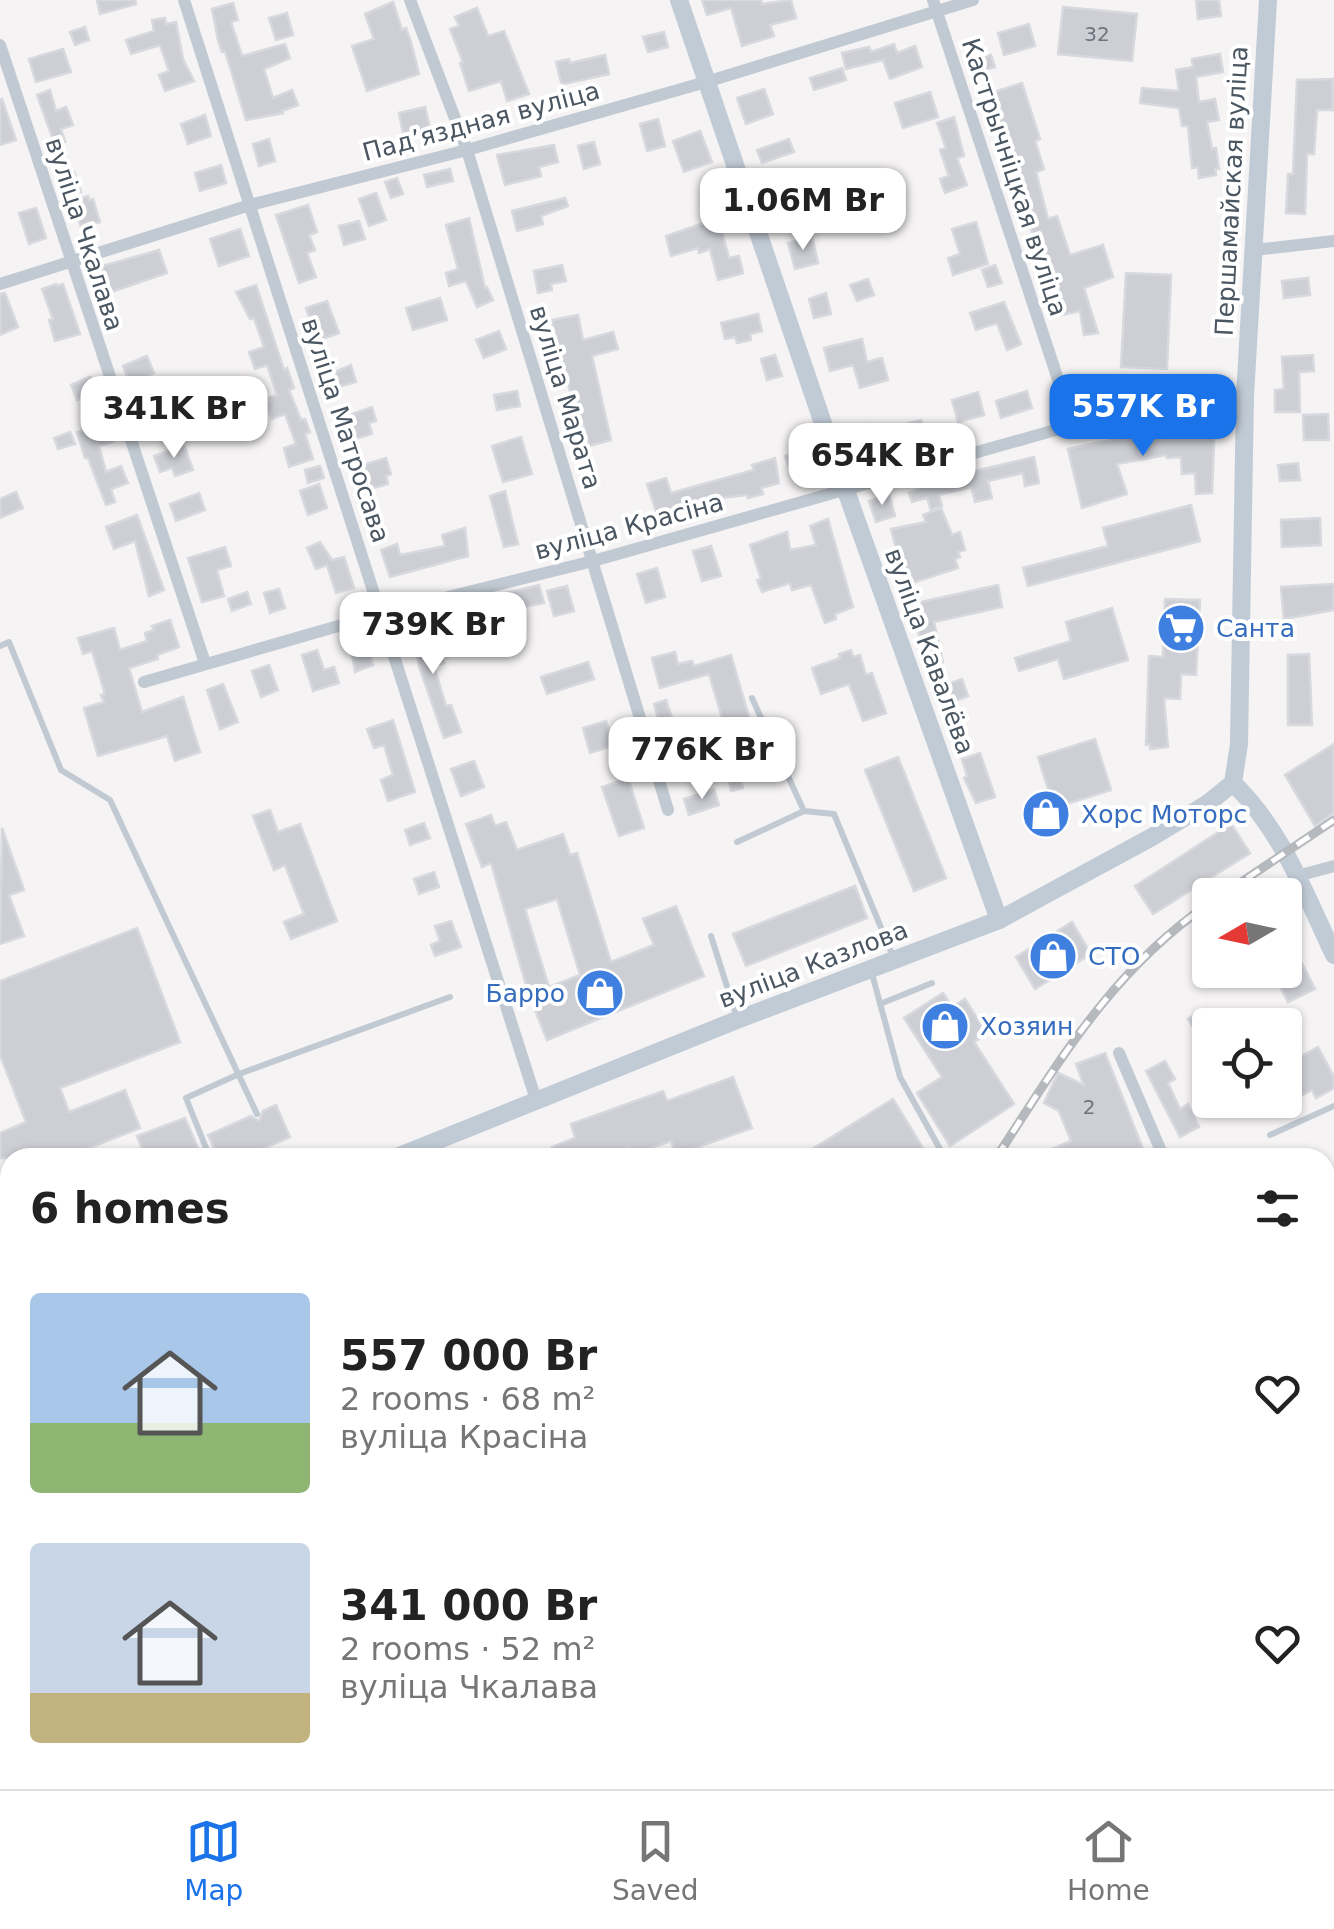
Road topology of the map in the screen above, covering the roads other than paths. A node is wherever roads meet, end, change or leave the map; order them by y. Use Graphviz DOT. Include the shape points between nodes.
graph roads {
  1 [pos="184,0"];
  2 [pos="410,0"];
  3 [pos="679,0"];
  4 [pos="974,0"];
  5 [pos="1268,0"];
  6 [pos="934,5"];
  7 [pos="0,45"];
  8 [pos="706,82"];
  9 [pos="468,150"];
  10 [pos="250,206"];
  11 [pos="1334,241"];
  12 [pos="1254,250"];
  13 [pos="70,261"];
  14 [pos="0,284"];
  15 [pos="1245,396"];
  16 [pos="1074,425"];
  17 [pos="845,488"];
  18 [pos="592,562"];
  19 [pos="380,614"];
  20 [pos="0,646"];
  21 [pos="205,664"];
  22 [pos="144,682"];
  23 [pos="752,698"];
  24 [pos="1232,783"];
  25 [pos="668,810"];
  26 [pos="804,811"];
  27 [pos="737,842"];
  28 [pos="1334,866"];
  29 [pos="1297,876"];
  30 [pos="999,920"];
  31 [pos="711,936"];
  32 [pos="1334,955"];
  33 [pos="895,960"];
  34 [pos="870,969"];
  35 [pos="932,983"];
  36 [pos="450,996"];
  37 [pos="880,1004"];
  38 [pos="738,1020"];
  39 [pos="1119,1052"];
  40 [pos="239,1074"];
  41 [pos="538,1102"];
  42 [pos="1334,1106"];
  43 [pos="257,1114"];
  44 [pos="1270,1135"];
  45 [pos="206,1148"];
  46 [pos="435,1148"];
  47 [pos="939,1148"];
  48 [pos="1160,1148"];
  1 -- 10 [label="street, вуліца Матросава"];
  2 -- 9 [label="street, вуліца Марата"];
  3 -- 8 [label="main road, вуліца Кавалёва"];
  4 -- 6 [label="street, Падʼяздная вуліца"];
  5 -- 12 [label="main road, Першамайская вуліца"];
  6 -- 8 [label="street, Падʼяздная вуліца"];
  6 -- 16 [label="street, Кастрычніцкая вуліца"];
  7 -- 13 [label="street, вуліца Чкалава"];
  8 -- 9 [label="street, Падʼяздная вуліца"];
  8 -- 17 [label="main road, вуліца Кавалёва"];
  9 -- 10 [label="street, Падʼяздная вуліца"];
  9 -- 18 [label="street, вуліца Марата"];
  10 -- 13 [label="street, Падʼяздная вуліца"];
  10 -- 19 [label="street, вуліца Матросава"];
  11 -- 12 [label="street"];
  12 -- 15 [label="main road, Першамайская вуліца"];
  13 -- 14 [label="street, Падʼяздная вуліца"];
  13 -- 21 [label="street, вуліца Чкалава"];
  15 -- 16 [label="street, вуліца Красіна"];
  15 -- 24 [label="main road, Першамайская вуліца" via="1239,744"];
  16 -- 17 [label="street, вуліца Красіна"];
  17 -- 18 [label="street, вуліца Красіна"];
  17 -- 30 [label="main road, вуліца Кавалёва"];
  18 -- 19 [label="street, вуліца Красіна"];
  18 -- 25 [label="street, вуліца Марата"];
  19 -- 21 [label="street, вуліца Красіна"];
  19 -- 41 [label="street, вуліца Матросава"];
  20 -- 40 [label="lane" via="9,642 61,770 110,800"];
  21 -- 22 [label="street, вуліца Красіна"];
  23 -- 26 [label="lane"];
  24 -- 29 [label="main road" via="1259,808"];
  24 -- 30 [label="main road, вуліца Казлова" via="1152,838"];
  26 -- 27 [label="lane"];
  26 -- 33 [label="lane" via="834,814"];
  28 -- 29 [label="street"];
  29 -- 32 [label="main road"];
  30 -- 33 [label="main road, вуліца Казлова"];
  31 -- 38 [label="lane"];
  33 -- 34 [label="main road, вуліца Казлова"];
  34 -- 37 [label="lane"];
  34 -- 38 [label="main road, вуліца Казлова"];
  35 -- 37 [label="lane"];
  36 -- 40 [label="lane"];
  37 -- 47 [label="lane" via="900,1077"];
  38 -- 41 [label="main road, вуліца Казлова"];
  39 -- 48 [label="street"];
  40 -- 43 [label="lane"];
  40 -- 45 [label="lane" via="186,1098"];
  41 -- 46 [label="main road, вуліца Казлова"];
  42 -- 44 [label="lane"];
}
